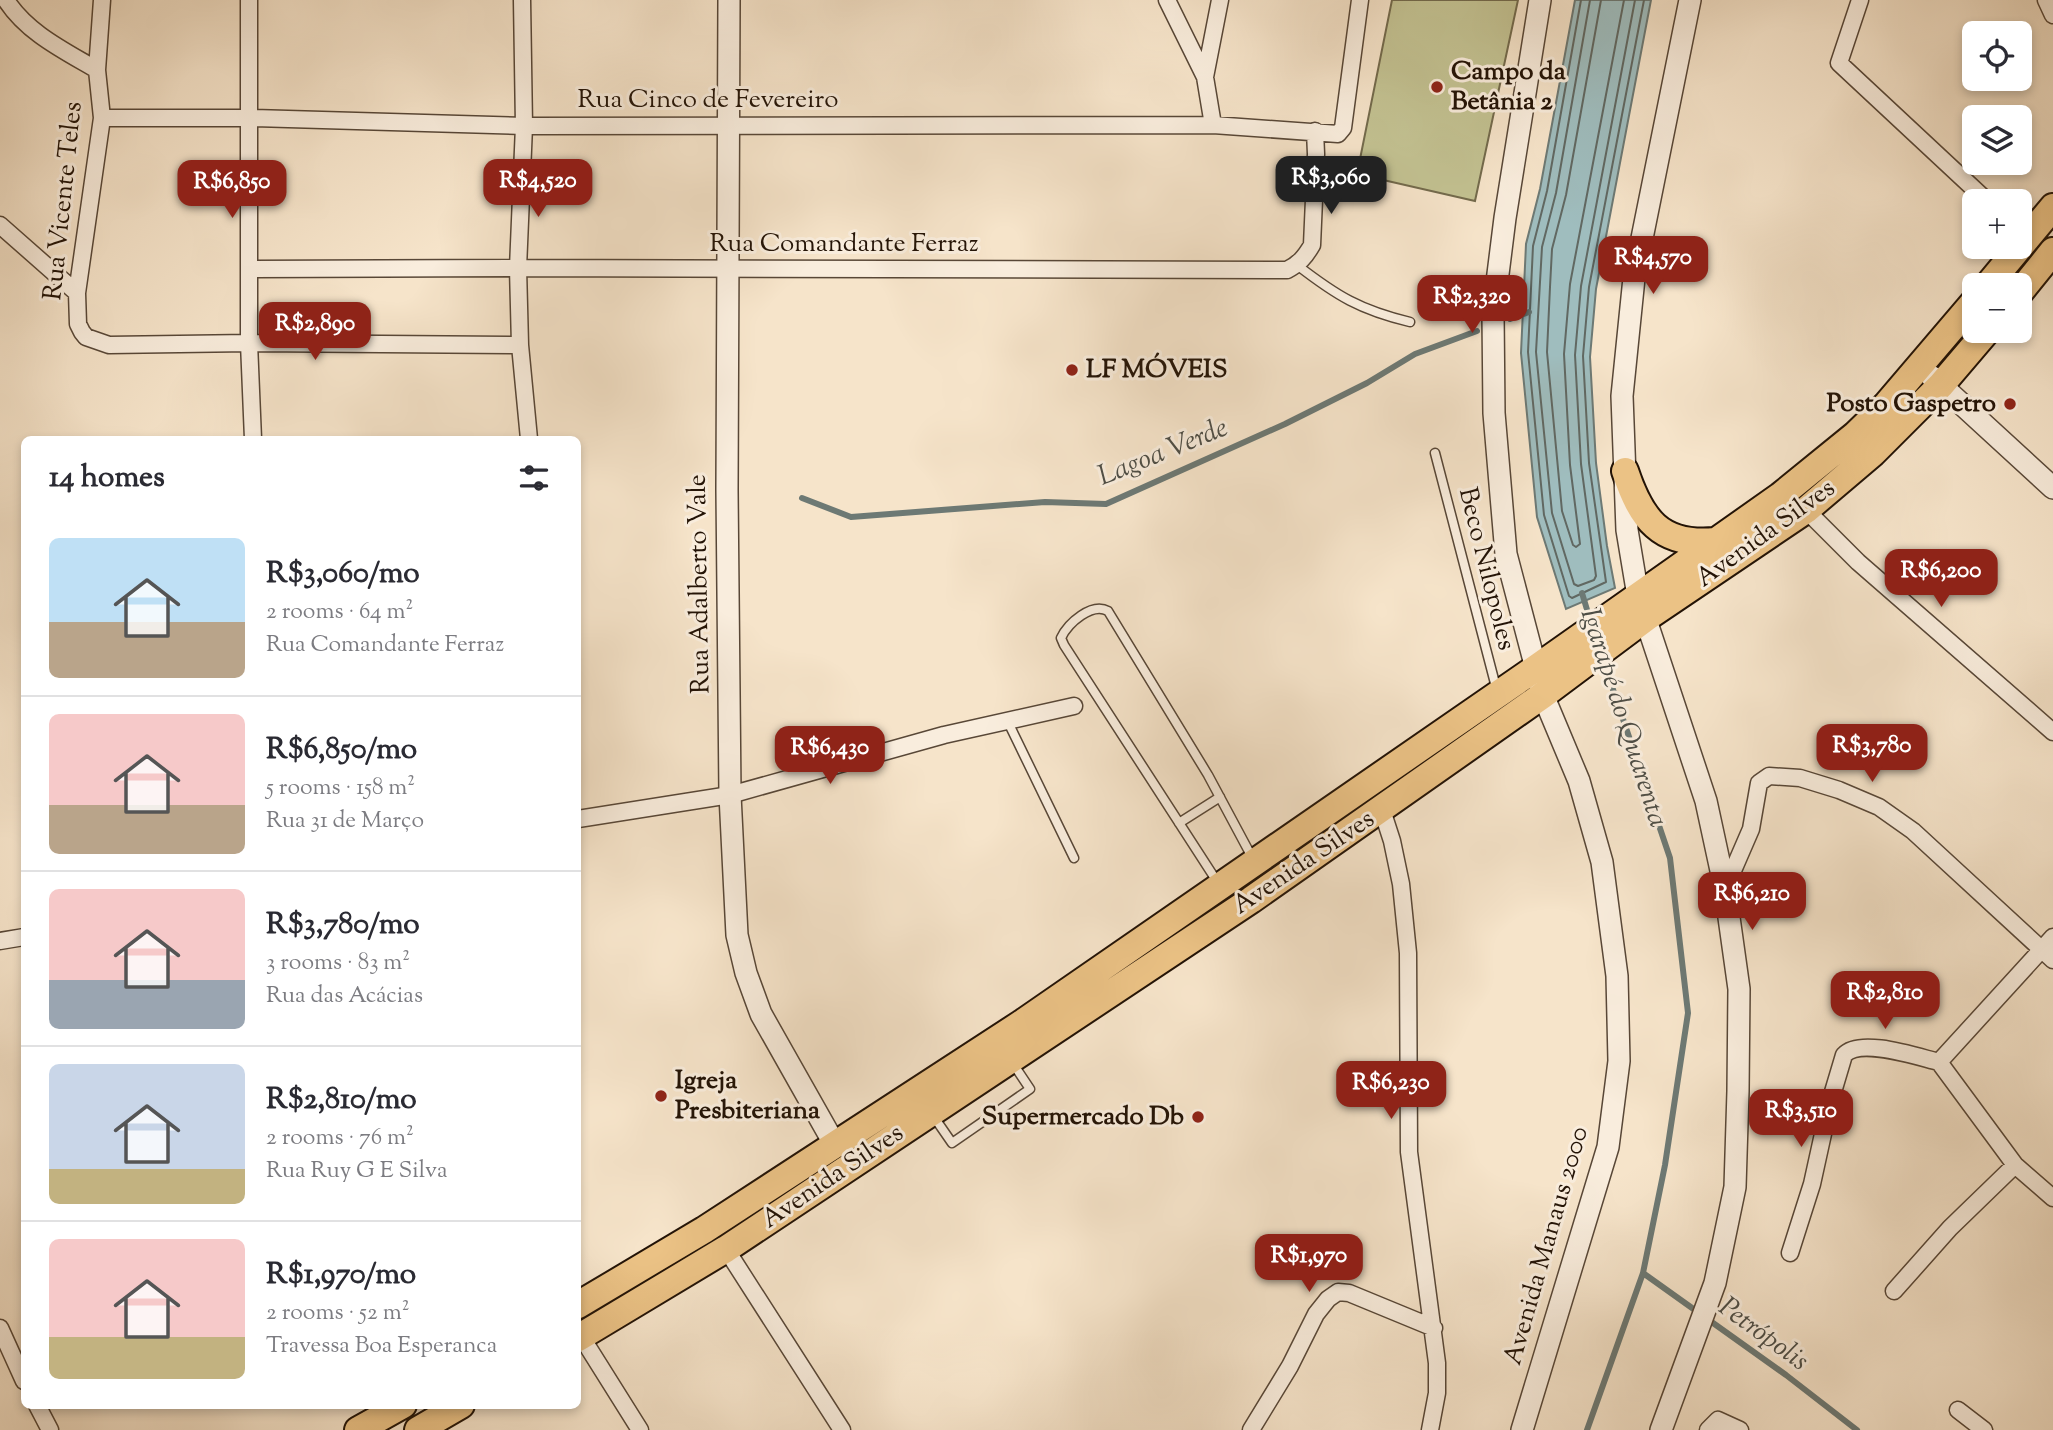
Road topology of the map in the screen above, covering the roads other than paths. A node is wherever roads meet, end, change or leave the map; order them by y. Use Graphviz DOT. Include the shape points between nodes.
graph roads {
  1 [pos="6,0"];
  2 [pos="102,0"];
  3 [pos="249,0"];
  4 [pos="522,0"];
  5 [pos="729,0"];
  6 [pos="1167,0"];
  7 [pos="1220,0"];
  8 [pos="1360,0"];
  9 [pos="1540,0"];
  10 [pos="1690,0"];
  11 [pos="1860,0"];
  12 [pos="2046,0"];
  13 [pos="2053,15"];
  14 [pos="97,70"];
  15 [pos="1205,77"];
  16 [pos="251,117"];
  17 [pos="102,118"];
  18 [pos="728,124"];
  19 [pos="1213,125"];
  20 [pos="524,126"];
  21 [pos="1315,131"];
  22 [pos="1974,189"];
  23 [pos="2053,207"];
  24 [pos="0,225"];
  25 [pos="2032,227"];
  26 [pos="2051,258"];
  27 [pos="1297,265"];
  28 [pos="518,268"];
  29 [pos="726,268"];
  30 [pos="250,269"];
  31 [pos="2032,279"];
  32 [pos="77,293"];
  33 [pos="1962,316"];
  34 [pos="1410,323"];
  35 [pos="249,343"];
  36 [pos="1977,343"];
  37 [pos="520,345"];
  38 [pos="1920,366"];
  39 [pos="1941,385"];
  40 [pos="253,436"];
  41 [pos="530,436"];
  42 [pos="1435,453"];
  43 [pos="1625,471"];
  44 [pos="2053,488"];
  45 [pos="1806,510"];
  46 [pos="1715,541"];
  47 [pos="1636,611"];
  48 [pos="1575,655"];
  49 [pos="1536,668"];
  50 [pos="1497,694"];
  51 [pos="1543,695"];
  52 [pos="1074,706"];
  53 [pos="1007,720"];
  54 [pos="2053,732"];
  55 [pos="730,795"];
  56 [pos="1220,797"];
  57 [pos="1381,810"];
  58 [pos="581,819"];
  59 [pos="1179,823"];
  60 [pos="1074,858"];
  61 [pos="1254,862"];
  62 [pos="1220,886"];
  63 [pos="1725,889"];
  64 [pos="2053,937"];
  65 [pos="21,938"];
  66 [pos="0,941"];
  67 [pos="2047,955"];
  68 [pos="1010,1059"];
  69 [pos="1939,1062"];
  70 [pos="931,1112"];
  71 [pos="835,1144"];
  72 [pos="2015,1166"];
  73 [pos="2053,1198"];
  74 [pos="726,1249"];
  75 [pos="1790,1254"];
  76 [pos="1894,1291"];
  77 [pos="581,1303"];
  78 [pos="0,1328"];
  79 [pos="1434,1328"];
  80 [pos="581,1336"];
  81 [pos="581,1340"];
  82 [pos="21,1374"];
  83 [pos="39,1409"];
  84 [pos="396,1409"];
  85 [pos="454,1409"];
  86 [pos="1958,1410"];
  87 [pos="421,1429"];
  88 [pos="50,1430"];
  89 [pos="358,1430"];
  90 [pos="640,1430"];
  91 [pos="842,1430"];
  92 [pos="1251,1430"];
  93 [pos="1430,1430"];
  94 [pos="1522,1430"];
  95 [pos="1661,1430"];
  96 [pos="1707,1430"];
  97 [pos="1740,1430"];
  98 [pos="1984,1430"];
  1 -- 14 [label="street" via="40,36"];
  2 -- 14 [label="street, Rua Vicente Teles"];
  3 -- 16 [label="street"];
  4 -- 20 [label="street"];
  5 -- 18 [label="street, Rua Adalberto Vale"];
  6 -- 15 [label="street"];
  7 -- 15 [label="street"];
  8 -- 21 [label="street, Rua Cinco de Fevereiro" via="1343,128 1338,134"];
  9 -- 49 [label="street, Avenida Manaus 2000" via="1493,314 1494,413 1506,554"];
  10 -- 43 [label="street" via="1633,278 1622,396"];
  11 -- 22 [label="street" via="1839,63"];
  12 -- 13 [label="street"];
  14 -- 17 [label="street, Rua Vicente Teles"];
  15 -- 19 [label="street"];
  16 -- 17 [label="street, Rua Cinco de Fevereiro"];
  16 -- 20 [label="street, Rua Cinco de Fevereiro"];
  16 -- 30 [label="street"];
  17 -- 32 [label="street, Rua Vicente Teles"];
  18 -- 19 [label="street, Rua Cinco de Fevereiro"];
  18 -- 20 [label="street, Rua Cinco de Fevereiro"];
  18 -- 29 [label="street, Rua Adalberto Vale"];
  19 -- 21 [label="street, Rua Cinco de Fevereiro"];
  20 -- 28 [label="street"];
  21 -- 27 [label="street" via="1312,245"];
  23 -- 25 [label="main road"];
  24 -- 32 [label="street"];
  26 -- 31 [label="main road"];
  27 -- 29 [label="street, Rua Comandante Ferraz" via="1287,270"];
  27 -- 34 [label="lane" via="1335,295"];
  28 -- 29 [label="street, Rua Comandante Ferraz"];
  28 -- 30 [label="street, Rua Comandante Ferraz"];
  28 -- 37 [label="street"];
  29 -- 55 [label="street, Rua Adalberto Vale"];
  30 -- 35 [label="street"];
  32 -- 35 [label="street, Rua Vicente Teles" via="78,324 95,342"];
  33 -- 38 [label="main road, Avenida Silves"];
  35 -- 37 [label="street"];
  35 -- 40 [label="street"];
  36 -- 39 [label="main road, Avenida Silves"];
  37 -- 41 [label="street"];
  38 -- 39 [label="street"];
  38 -- 46 [label="main road, Avenida Silves" via="1855,436"];
  39 -- 44 [label="street"];
  39 -- 45 [label="main road, Avenida Silves" via="1874,453"];
  42 -- 50 [label="lane, Beco Nilopoles"];
  43 -- 46 [label="main road" via="1634,496 1654,526 1693,543"];
  43 -- 47 [label="street"];
  45 -- 47 [label="main road, Avenida Silves"];
  45 -- 54 [label="street" via="1858,562"];
  46 -- 47 [label="main road, Avenida Silves"];
  47 -- 48 [label="main road, Avenida Silves"];
  47 -- 63 [label="street" via="1706,801"];
  48 -- 49 [label="main road, Avenida Silves"];
  48 -- 51 [label="main road, Avenida Silves"];
  49 -- 50 [label="main road, Avenida Silves"];
  49 -- 51 [label="street, Avenida Manaus 2000"];
  50 -- 61 [label="main road, Avenida Silves"];
  51 -- 57 [label="main road, Avenida Silves"];
  51 -- 94 [label="street, Avenida Manaus 2000" via="1579,781 1602,862 1617,976 1619,1061 1608,1147"];
  52 -- 53 [label="street"];
  53 -- 55 [label="street"];
  53 -- 60 [label="lane"];
  55 -- 58 [label="street"];
  55 -- 71 [label="street, Rua Adalberto Vale" via="737,935 746,973 761,1014"];
  56 -- 59 [label="lane"];
  56 -- 59 [label="lane" via="1108,611 1094,608 1066,628 1063,645"];
  56 -- 61 [label="lane"];
  57 -- 68 [label="main road, Avenida Silves"];
  57 -- 79 [label="street" via="1401,884 1408,953 1409,1152"];
  59 -- 62 [label="lane"];
  61 -- 62 [label="main road, Avenida Silves"];
  62 -- 71 [label="main road, Avenida Silves" via="1022,1023"];
  63 -- 67 [label="street" via="1751,829 1759,783 1769,776 1800,778 1879,807 1913,831"];
  63 -- 95 [label="street" via="1739,989 1735,1187 1715,1283"];
  64 -- 67 [label="street"];
  65 -- 66 [label="street"];
  67 -- 69 [label="street"];
  68 -- 70 [label="main road, Avenida Silves"];
  68 -- 70 [label="lane" via="1030,1089 952,1143"];
  69 -- 72 [label="street"];
  69 -- 75 [label="street" via="1856,1047 1844,1055"];
  70 -- 74 [label="main road, Avenida Silves"];
  71 -- 77 [label="main road, Avenida Silves"];
  72 -- 73 [label="street"];
  72 -- 76 [label="street" via="1950,1228"];
  74 -- 80 [label="main road, Avenida Silves"];
  74 -- 91 [label="street"];
  78 -- 82 [label="street"];
  79 -- 92 [label="street" via="1338,1292 1316,1314"];
  79 -- 93 [label="street" via="1437,1383"];
  81 -- 90 [label="street"];
  83 -- 88 [label="street"];
  84 -- 89 [label="main road"];
  85 -- 87 [label="main road"];
  86 -- 98 [label="street"];
  96 -- 97 [label="street" via="1718,1420"];
}
